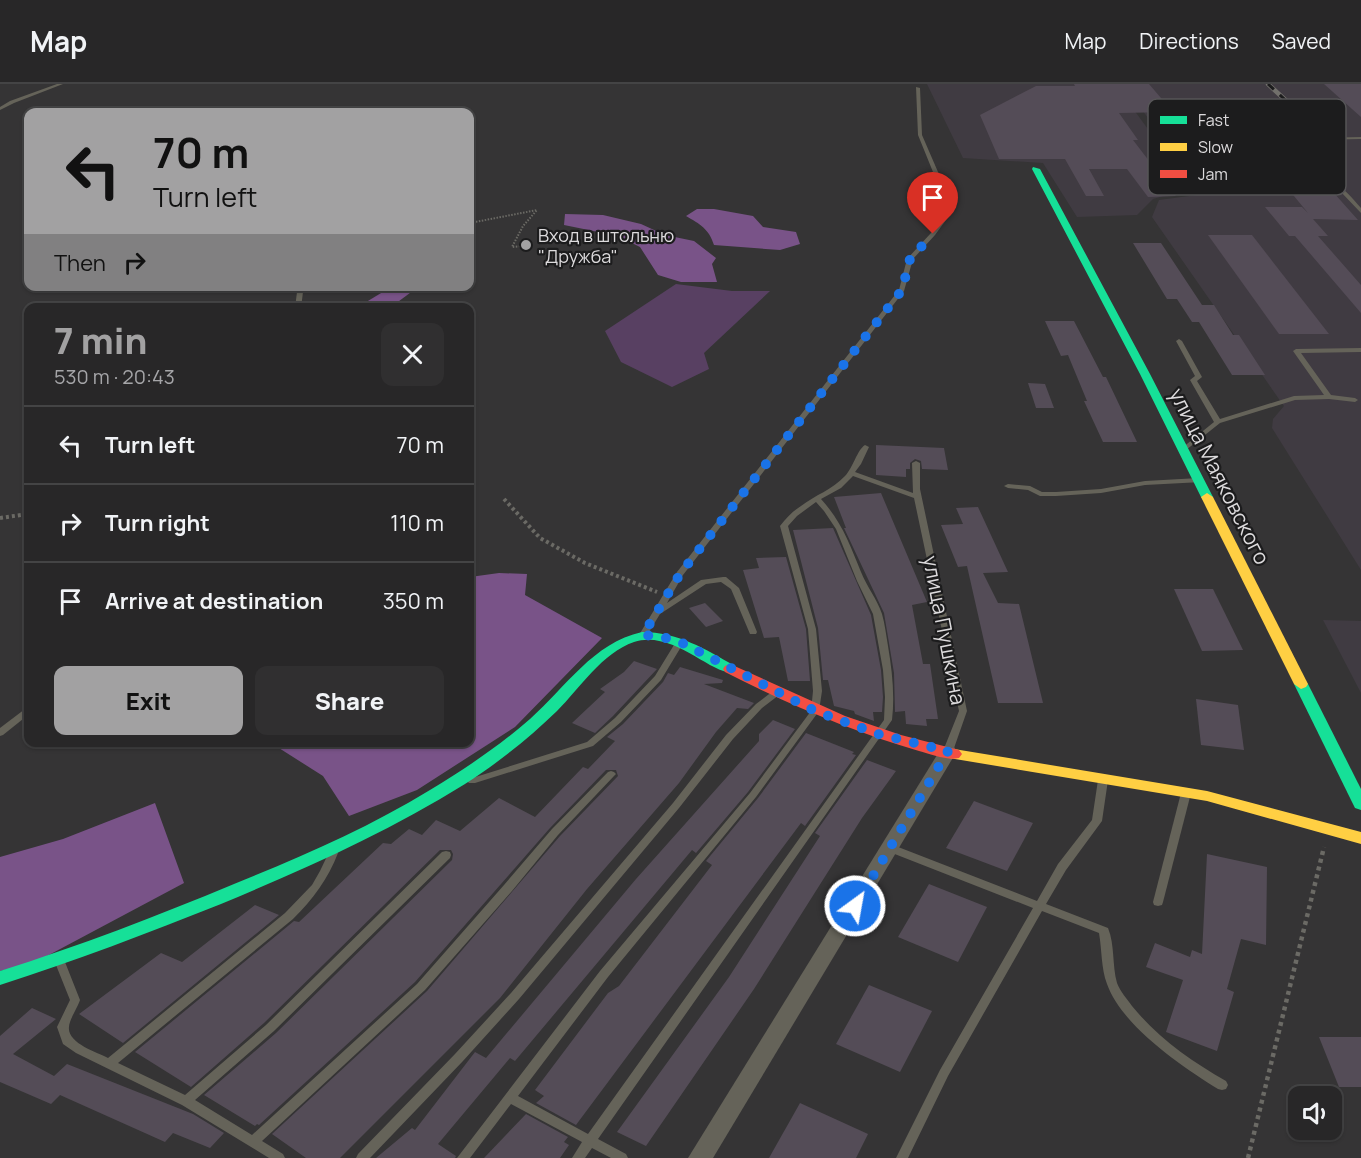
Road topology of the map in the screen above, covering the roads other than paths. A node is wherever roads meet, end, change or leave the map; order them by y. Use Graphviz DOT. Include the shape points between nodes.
graph roads {
  1 [pos="61,84"];
  2 [pos="918,88"];
  3 [pos="0,109"];
  4 [pos="1346,138"];
  5 [pos="1361,138"];
  6 [pos="1036,170"];
  7 [pos="1346,193"];
  8 [pos="1361,211"];
  9 [pos="300,292"];
  10 [pos="298,303"];
  11 [pos="1179,341"];
  12 [pos="1361,350"];
  13 [pos="1329,397"];
  14 [pos="1356,400"];
  15 [pos="1218,422"];
  16 [pos="865,447"];
  17 [pos="1184,449"];
  18 [pos="916,463"];
  19 [pos="853,474"];
  20 [pos="1200,480"];
  21 [pos="1008,486"];
  22 [pos="918,497"];
  23 [pos="818,500"];
  24 [pos="655,614"];
  25 [pos="753,632"];
  26 [pos="643,635"];
  27 [pos="680,642"];
  28 [pos="777,692"];
  29 [pos="815,711"];
  30 [pos="24,714"];
  31 [pos="0,733"];
  32 [pos="878,734"];
  33 [pos="948,751"];
  34 [pos="611,774"];
  35 [pos="1103,780"];
  36 [pos="454,786"];
  37 [pos="1186,792"];
  38 [pos="1361,804"];
  39 [pos="1361,838"];
  40 [pos="335,846"];
  41 [pos="890,848"];
  42 [pos="446,855"];
  43 [pos="1158,902"];
  44 [pos="1041,906"];
  45 [pos="59,960"];
  46 [pos="0,978"];
  47 [pos="109,1064"];
  48 [pos="1222,1085"];
  49 [pos="511,1098"];
  50 [pos="186,1101"];
  51 [pos="254,1141"];
  52 [pos="590,1141"];
  53 [pos="279,1158"];
  54 [pos="362,1158"];
  55 [pos="463,1158"];
  56 [pos="578,1158"];
  57 [pos="622,1158"];
  58 [pos="700,1158"];
  59 [pos="902,1158"];
  1 -- 3 [label="lane"];
  2 -- 24 [label="lane" via="920,135 951,209 910,259 902,290 680,574"];
  4 -- 5 [label="lane"];
  6 -- 17 [label="street, улица Маяковского"];
  7 -- 8 [label="lane"];
  9 -- 10 [label="lane"];
  11 -- 15 [label="lane" via="1199,377 1193,380"];
  12 -- 13 [label="lane" via="1296,351"];
  13 -- 14 [label="lane"];
  13 -- 15 [label="lane" via="1294,398"];
  15 -- 17 [label="lane"];
  16 -- 19 [label="lane"];
  17 -- 20 [label="street, улица Маяковского"];
  18 -- 22 [label="lane, улица Пушкина"];
  19 -- 22 [label="lane"];
  19 -- 23 [label="lane"];
  20 -- 21 [label="lane" via="1056,494"];
  20 -- 38 [label="street, улица Маяковского"];
  22 -- 33 [label="lane, улица Пушкина" via="963,711"];
  23 -- 29 [label="lane" via="784,526 812,629 819,686"];
  23 -- 32 [label="lane" via="846,538 878,617 890,712"];
  24 -- 25 [label="lane" via="704,582 723,579 735,588"];
  24 -- 26 [label="lane"];
  26 -- 27 [label="street"];
  26 -- 36 [label="street" via="612,650 557,703"];
  27 -- 28 [label="street"];
  27 -- 36 [label="lane" via="658,678 590,744"];
  28 -- 29 [label="street"];
  28 -- 54 [label="lane" via="739,724 688,793 516,995"];
  29 -- 32 [label="street"];
  29 -- 49 [label="lane" via="753,795 604,974"];
  30 -- 31 [label="lane"];
  32 -- 33 [label="street"];
  32 -- 52 [label="lane"];
  33 -- 35 [label="street"];
  33 -- 41 [label="street, улица Пушкина"];
  34 -- 51 [label="lane" via="555,832 421,987"];
  35 -- 37 [label="street"];
  35 -- 44 [label="lane" via="1097,821 1062,867"];
  36 -- 40 [label="street"];
  37 -- 39 [label="street"];
  37 -- 43 [label="lane"];
  40 -- 45 [label="street"];
  40 -- 47 [label="lane" via="327,873 312,894"];
  41 -- 44 [label="lane"];
  41 -- 58 [label="street, улица Пушкина"];
  42 -- 50 [label="lane" via="270,1028"];
  44 -- 48 [label="lane" via="1104,931 1114,989 1141,1023 1187,1064"];
  44 -- 59 [label="lane" via="944,1073"];
  45 -- 46 [label="street"];
  45 -- 47 [label="lane" via="75,1000 63,1026 67,1041"];
  47 -- 50 [label="lane"];
  49 -- 52 [label="lane"];
  49 -- 55 [label="lane"];
  50 -- 51 [label="lane"];
  51 -- 53 [label="lane"];
  52 -- 56 [label="lane"];
  52 -- 57 [label="lane"];
}
